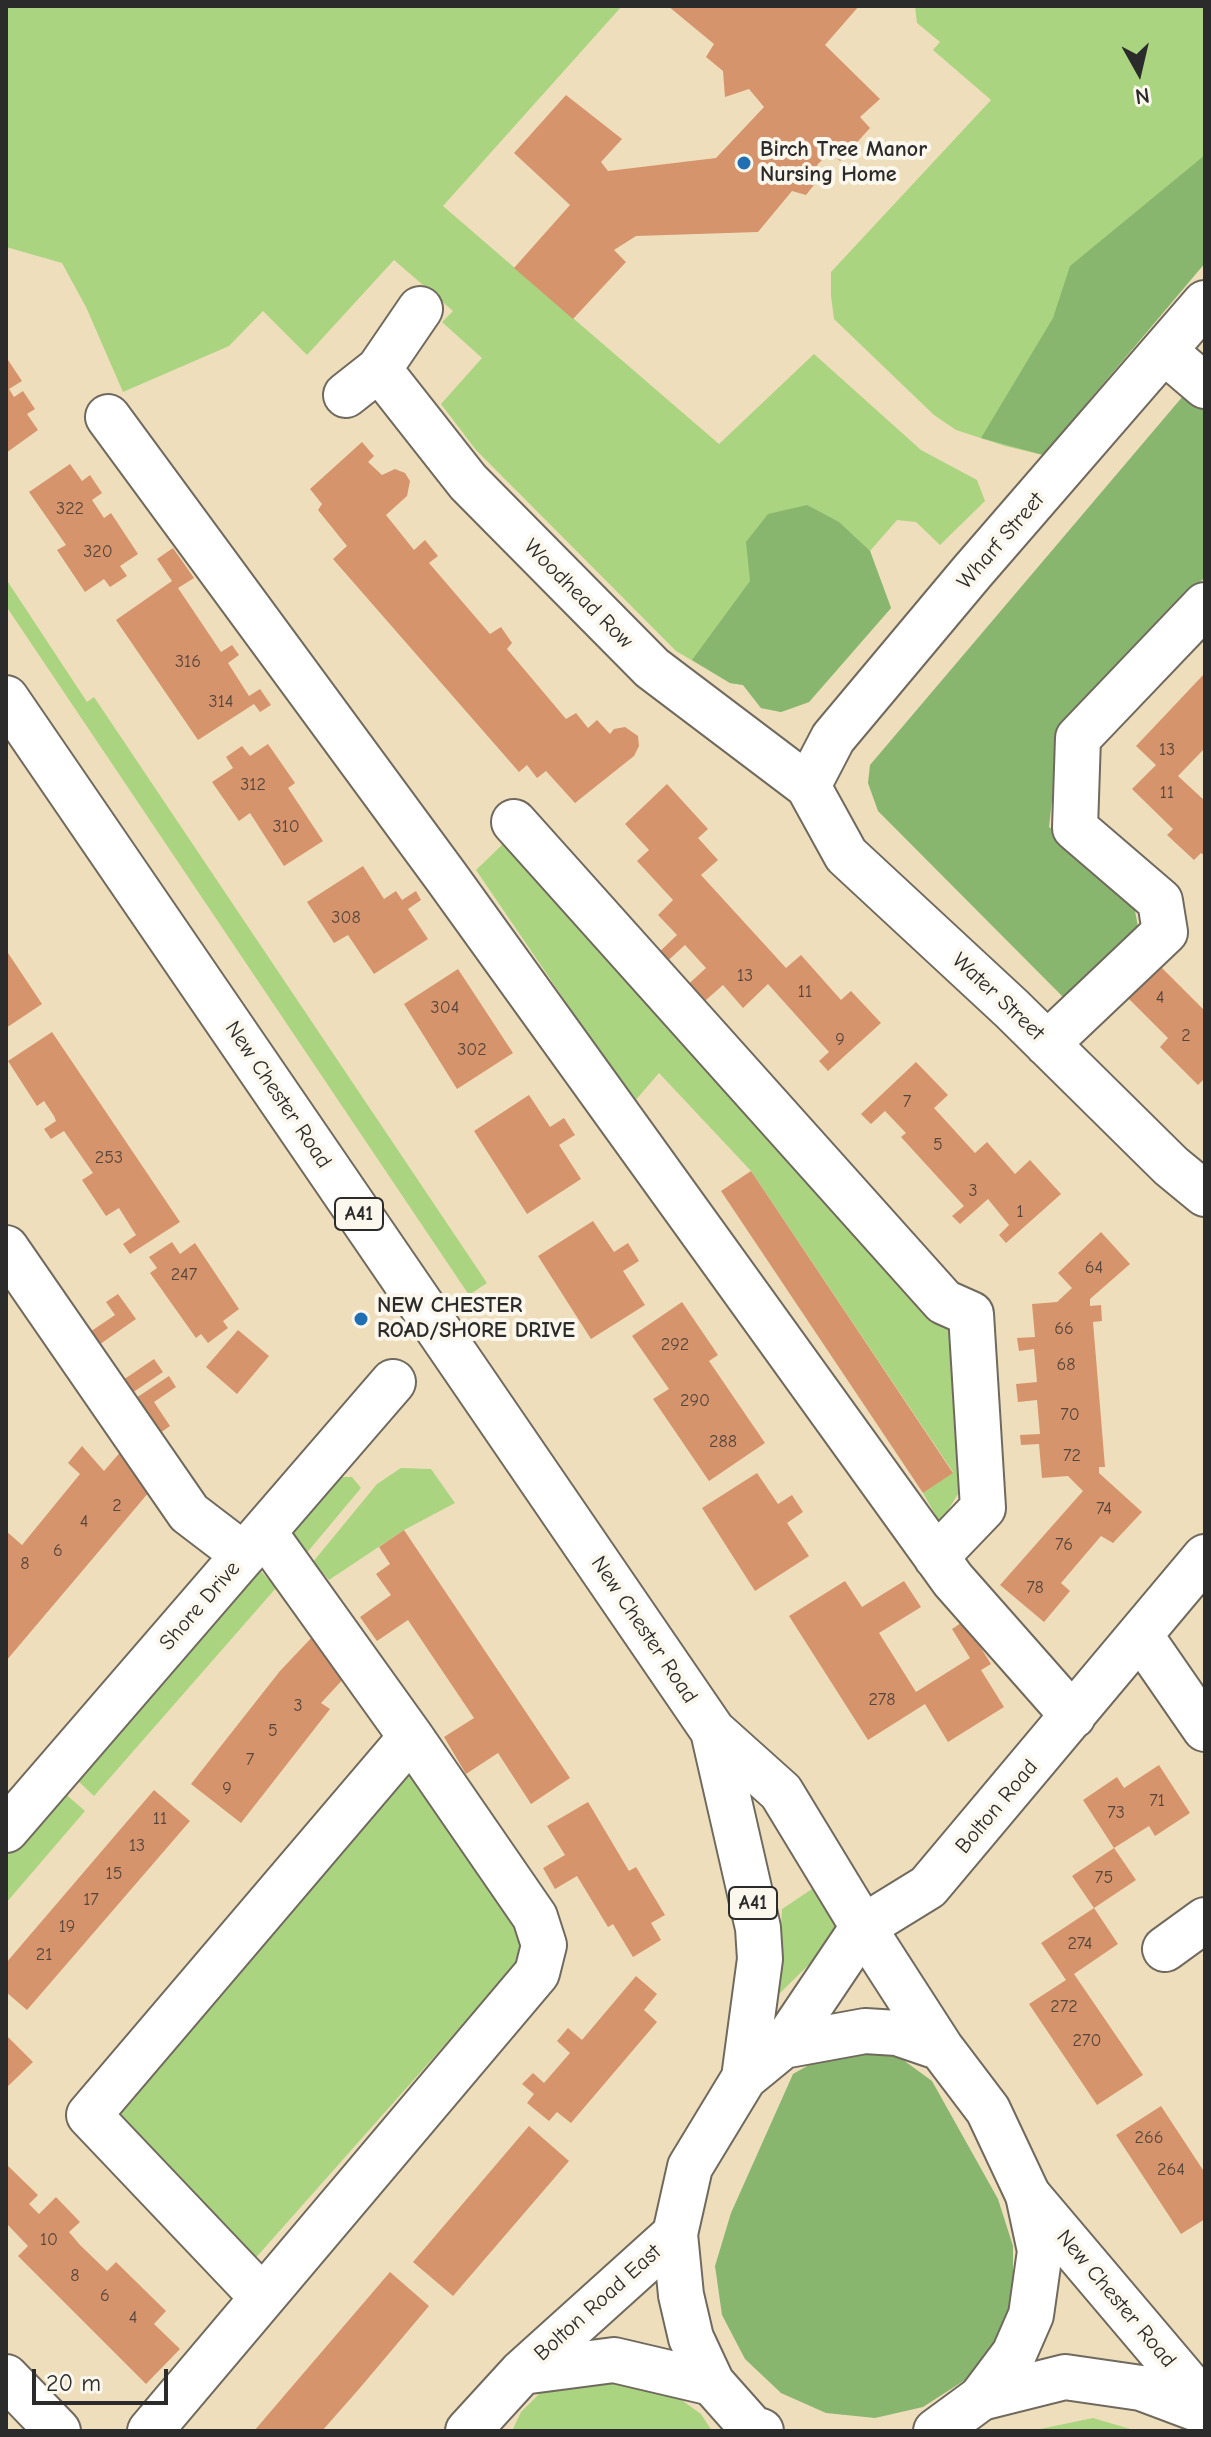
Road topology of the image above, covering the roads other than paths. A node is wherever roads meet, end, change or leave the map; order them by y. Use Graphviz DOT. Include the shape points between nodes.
graph roads {
  1 [pos="1205,303"];
  2 [pos="420,309"];
  3 [pos="1164,351"];
  4 [pos="1205,386"];
  5 [pos="108,417"];
  6 [pos="1205,605"];
  7 [pos="6,698"];
  8 [pos="808,786"];
  9 [pos="514,822"];
  10 [pos="1047,1044"];
  11 [pos="1205,1194"];
  12 [pos="6,1248"];
  13 [pos="393,1382"];
  14 [pos="254,1543"];
  15 [pos="936,1557"];
  16 [pos="1205,1557"];
  17 [pos="1140,1635"];
  18 [pos="1073,1716"];
  19 [pos="1205,1729"];
  20 [pos="713,1731"];
  21 [pos="411,1737"];
  22 [pos="6,1830"];
  23 [pos="1205,1920"];
  24 [pos="863,1927"];
  25 [pos="1165,1949"];
  26 [pos="783,2046"];
  27 [pos="941,2048"];
  28 [pos="744,2078"];
  29 [pos="1028,2195"];
  30 [pos="675,2234"];
  31 [pos="261,2296"];
  32 [pos="522,2372"];
  33 [pos="6,2377"];
  34 [pos="712,2383"];
  35 [pos="981,2398"];
  36 [pos="1205,2404"];
  37 [pos="1205,2412"];
  38 [pos="1205,2423"];
  39 [pos="755,2430"];
  40 [pos="58,2431"];
  41 [pos="150,2431"];
  42 [pos="468,2431"];
  43 [pos="936,2431"];
  44 [pos="1193,2431"];
  1 -- 3 [label="main road, Wharf Street"];
  2 -- 8 [label="main road, Woodhead Row" via="363,382 652,668"];
  3 -- 4 [label="main road"];
  3 -- 8 [label="main road, Wharf Street" via="833,738"];
  5 -- 15 [label="main road"];
  6 -- 10 [label="main road" via="1078,738 1075,828 1160,901 1165,932"];
  7 -- 20 [label="main road, New Chester Road / A41"];
  8 -- 10 [label="main road, Water Street" via="846,855"];
  9 -- 15 [label="main road" via="944,1302 971,1314 983,1508"];
  10 -- 11 [label="main road, Water Street"];
  12 -- 14 [label="main road" via="189,1513"];
  13 -- 14 [label="main road, Shore Drive"];
  14 -- 21 [label="main road"];
  14 -- 22 [label="main road, Shore Drive"];
  15 -- 18 [label="main road"];
  16 -- 17 [label="main road, Bolton Road"];
  17 -- 18 [label="main road, Bolton Road"];
  17 -- 19 [label="main road"];
  18 -- 24 [label="main road, Bolton Road" via="928,1887"];
  20 -- 24 [label="main road, New Chester Road / A41" via="781,1792"];
  20 -- 28 [label="main road, New Chester Road / A41" via="758,1928 760,1959"];
  21 -- 31 [label="main road" via="535,1917 544,1945 537,1973"];
  21 -- 31 [label="main road" via="89,2115"];
  23 -- 25 [label="main road"];
  24 -- 26 [label="main road, Bolton Road"];
  24 -- 27 [label="main road, New Chester Road / A41"];
  26 -- 27 [label="main road, A41" via="865,2031 897,2033"];
  26 -- 28 [label="main road, A41"];
  27 -- 29 [label="main road, A41" via="988,2110"];
  28 -- 30 [label="main road, A41" via="690,2167"];
  29 -- 35 [label="main road, A41" via="1040,2251 1031,2315 1014,2354"];
  29 -- 36 [label="main road, New Chester Road"];
  30 -- 32 [label="main road, Bolton Road East"];
  30 -- 34 [label="main road, A41" via="691,2338"];
  31 -- 41 [label="main road"];
  32 -- 34 [label="main road, Bolton Road East" via="614,2360"];
  32 -- 42 [label="main road, Bolton Road East"];
  33 -- 40 [label="main road"];
  34 -- 39 [label="main road, A41"];
  35 -- 37 [label="main road, New Chester Road" via="1065,2377 1141,2388"];
  35 -- 43 [label="main road, A41"];
  38 -- 44 [label="main road"];
}
